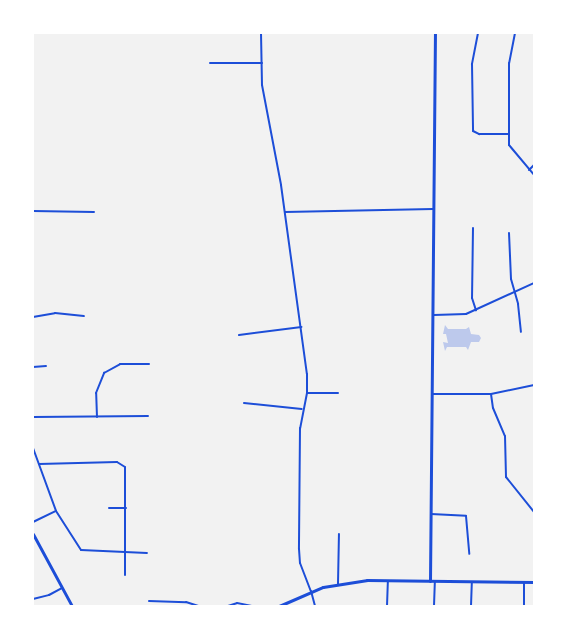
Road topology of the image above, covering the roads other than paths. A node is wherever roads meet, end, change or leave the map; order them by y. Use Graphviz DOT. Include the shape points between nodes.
graph roads {
  1 [pos="261,33"];
  2 [pos="435,33"];
  3 [pos="478,33"];
  4 [pos="514,33"];
  5 [pos="210,63"];
  6 [pos="262,63"];
  7 [pos="509,134"];
  8 [pos="534,165"];
  9 [pos="529,170"];
  10 [pos="534,175"];
  11 [pos="433,209"];
  12 [pos="33,211"];
  13 [pos="94,212"];
  14 [pos="285,212"];
  15 [pos="473,228"];
  16 [pos="509,233"];
  17 [pos="534,282"];
  18 [pos="514,292"];
  19 [pos="476,310"];
  20 [pos="434,315"];
  21 [pos="84,316"];
  22 [pos="33,317"];
  23 [pos="301,327"];
  24 [pos="521,332"];
  25 [pos="239,335"];
  26 [pos="149,364"];
  27 [pos="46,366"];
  28 [pos="33,367"];
  29 [pos="534,385"];
  30 [pos="307,393"];
  31 [pos="338,393"];
  32 [pos="433,394"];
  33 [pos="491,394"];
  34 [pos="244,403"];
  35 [pos="302,409"];
  36 [pos="148,416"];
  37 [pos="33,417"];
  38 [pos="97,417"];
  39 [pos="33,447"];
  40 [pos="39,464"];
  41 [pos="109,508"];
  42 [pos="126,508"];
  43 [pos="56,511"];
  44 [pos="534,512"];
  45 [pos="431,514"];
  46 [pos="33,522"];
  47 [pos="33,534"];
  48 [pos="339,534"];
  49 [pos="125,553"];
  50 [pos="147,553"];
  51 [pos="469,554"];
  52 [pos="125,575"];
  53 [pos="388,580"];
  54 [pos="430,580"];
  55 [pos="435,580"];
  56 [pos="472,581"];
  57 [pos="525,582"];
  58 [pos="534,582"];
  59 [pos="338,584"];
  60 [pos="62,588"];
  61 [pos="311,591"];
  62 [pos="33,599"];
  63 [pos="149,601"];
  64 [pos="72,606"];
  65 [pos="198,606"];
  66 [pos="228,606"];
  67 [pos="252,606"];
  68 [pos="279,606"];
  69 [pos="315,606"];
  70 [pos="387,606"];
  71 [pos="434,606"];
  72 [pos="471,606"];
  73 [pos="524,606"];
  1 -- 6 [label="street"];
  2 -- 11 [label="main road"];
  3 -- 7 [label="street" via="472,64 472,128 478,134"];
  4 -- 7 [label="street" via="509,63"];
  5 -- 6 [label="street"];
  6 -- 14 [label="street" via="262,85"];
  7 -- 9 [label="street" via="510,149"];
  8 -- 9 [label="street"];
  9 -- 10 [label="street"];
  11 -- 14 [label="street"];
  11 -- 20 [label="main road"];
  12 -- 13 [label="street"];
  14 -- 23 [label="street"];
  15 -- 19 [label="street" via="472,298"];
  16 -- 18 [label="street"];
  17 -- 18 [label="street"];
  18 -- 19 [label="street"];
  18 -- 24 [label="street"];
  19 -- 20 [label="street"];
  20 -- 32 [label="main road"];
  21 -- 22 [label="street" via="55,313"];
  23 -- 25 [label="street"];
  23 -- 30 [label="street"];
  26 -- 38 [label="street" via="120,364 104,373 96,393"];
  27 -- 28 [label="street"];
  29 -- 33 [label="street"];
  30 -- 31 [label="street"];
  30 -- 35 [label="street"];
  32 -- 33 [label="street"];
  32 -- 45 [label="main road"];
  33 -- 44 [label="street" via="505,436 506,477"];
  34 -- 35 [label="street"];
  35 -- 61 [label="street" via="300,563"];
  36 -- 38 [label="street"];
  37 -- 38 [label="street"];
  39 -- 40 [label="street"];
  40 -- 42 [label="street" via="117,462 126,470"];
  40 -- 43 [label="street"];
  41 -- 42 [label="street"];
  42 -- 49 [label="street"];
  43 -- 46 [label="street"];
  43 -- 49 [label="street" via="82,551"];
  45 -- 51 [label="street" via="466,516"];
  45 -- 54 [label="main road"];
  47 -- 60 [label="main road"];
  48 -- 59 [label="street"];
  49 -- 50 [label="street"];
  49 -- 52 [label="street"];
  53 -- 54 [label="main road"];
  53 -- 59 [label="main road"];
  53 -- 70 [label="street"];
  54 -- 55 [label="main road"];
  55 -- 56 [label="main road"];
  55 -- 71 [label="street"];
  56 -- 57 [label="main road"];
  56 -- 72 [label="street"];
  57 -- 58 [label="main road"];
  57 -- 73 [label="street"];
  59 -- 61 [label="main road"];
  60 -- 62 [label="street"];
  60 -- 64 [label="main road"];
  61 -- 68 [label="main road"];
  61 -- 69 [label="street"];
  63 -- 65 [label="street"];
  66 -- 67 [label="street"];
}
